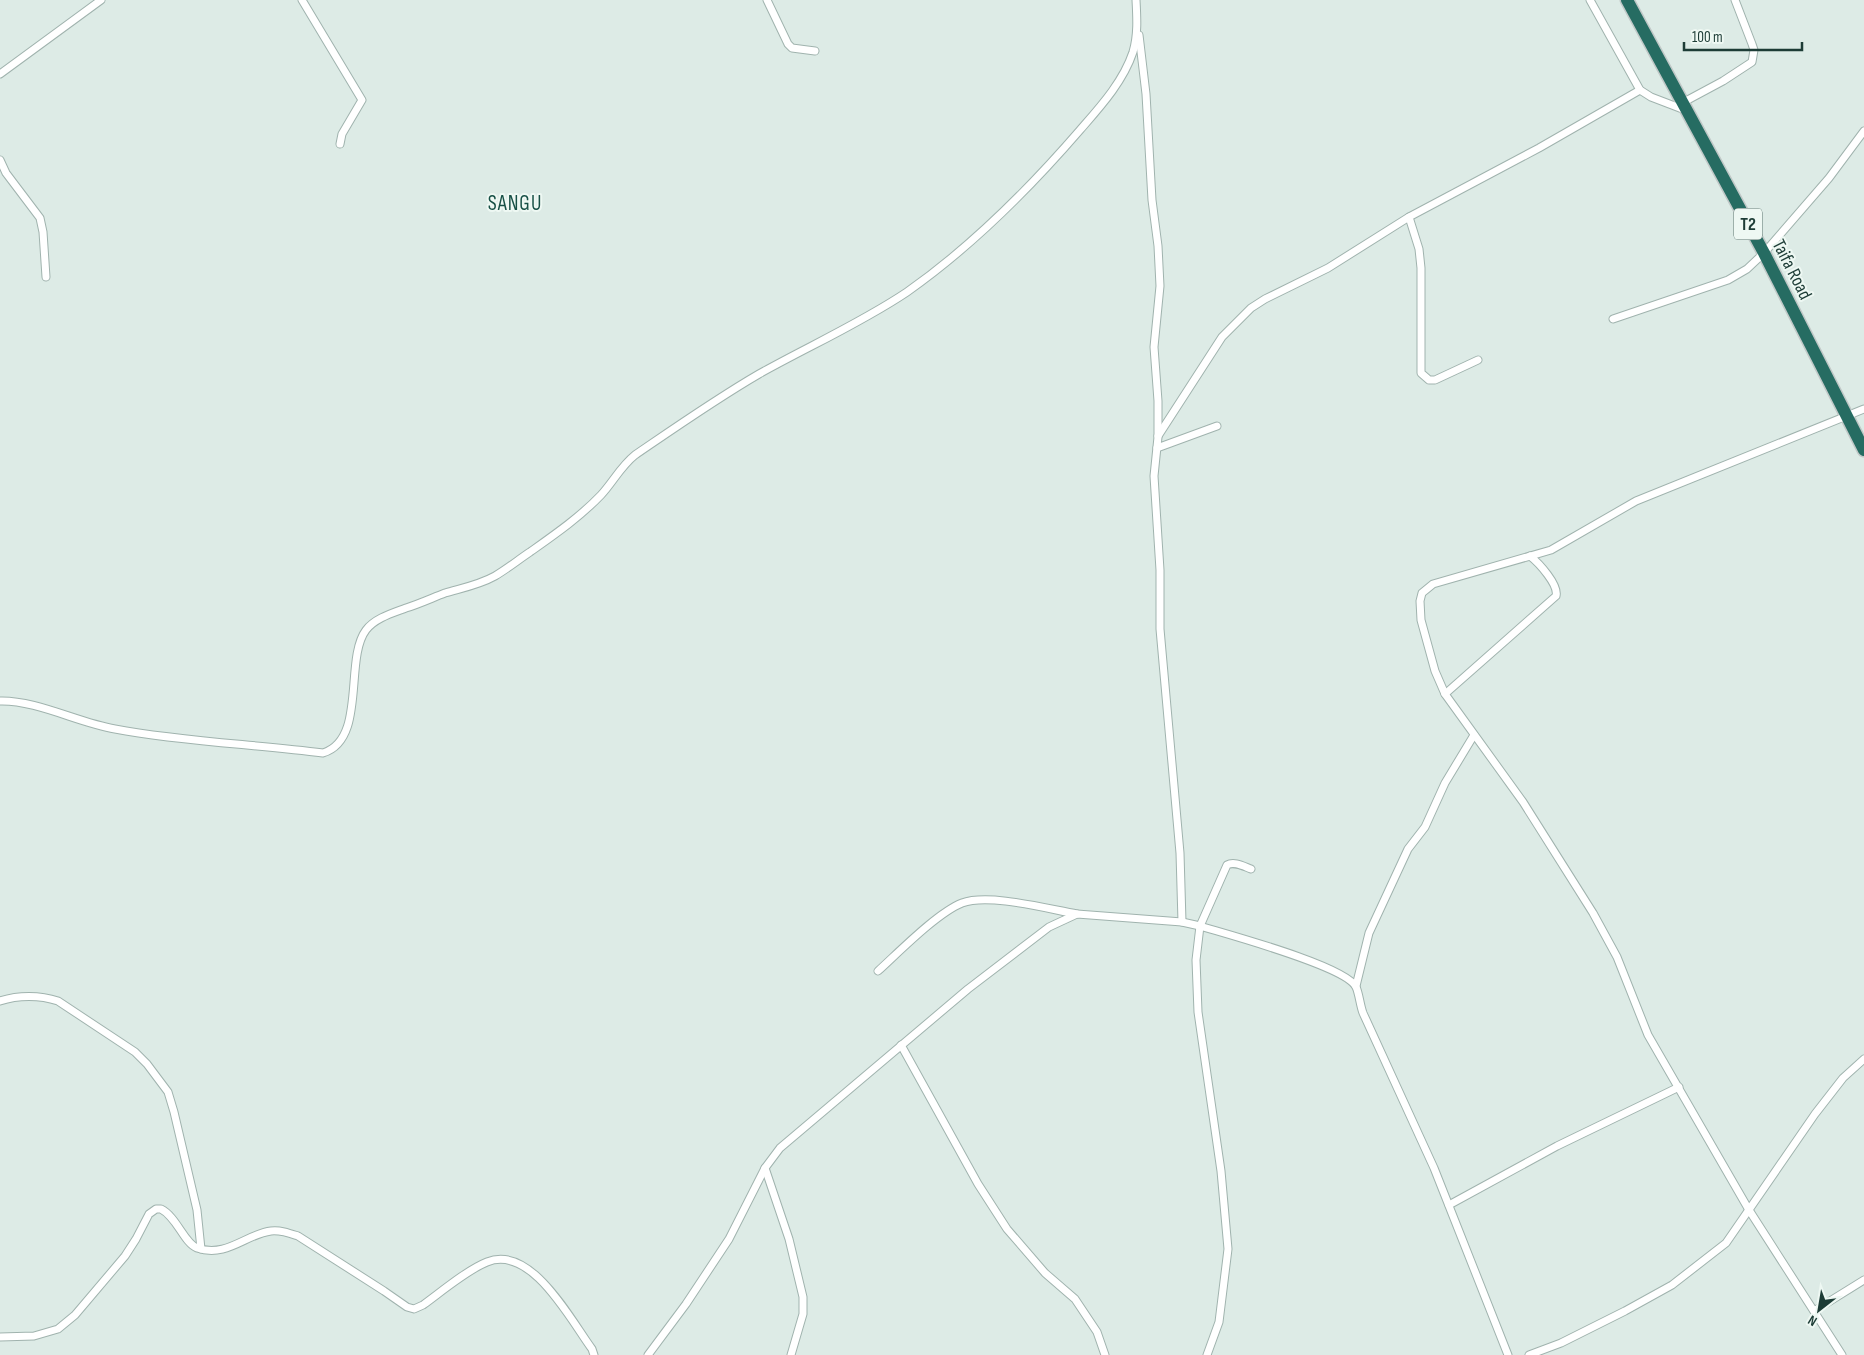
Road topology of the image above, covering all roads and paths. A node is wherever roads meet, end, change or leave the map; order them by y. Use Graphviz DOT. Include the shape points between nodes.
graph roads {
  1 [pos="101,0"];
  2 [pos="302,0"];
  3 [pos="767,0"];
  4 [pos="1136,0"];
  5 [pos="1590,0"];
  6 [pos="1627,0"];
  7 [pos="1735,0"];
  8 [pos="1138,27"];
  9 [pos="815,51"];
  10 [pos="0,74"];
  11 [pos="1640,90"];
  12 [pos="1684,106"];
  13 [pos="1864,131"];
  14 [pos="340,144"];
  15 [pos="0,160"];
  16 [pos="1409,217"];
  17 [pos="1764,253"];
  18 [pos="46,277"];
  19 [pos="1613,319"];
  20 [pos="1478,360"];
  21 [pos="1864,409"];
  22 [pos="1846,416"];
  23 [pos="1217,426"];
  24 [pos="1158,437"];
  25 [pos="1157,448"];
  26 [pos="1864,450"];
  27 [pos="1530,556"];
  28 [pos="1445,694"];
  29 [pos="0,701"];
  30 [pos="1474,735"];
  31 [pos="1251,869"];
  32 [pos="1077,914"];
  33 [pos="1182,922"];
  34 [pos="1200,926"];
  35 [pos="878,971"];
  36 [pos="1356,986"];
  37 [pos="0,1000"];
  38 [pos="901,1045"];
  39 [pos="1864,1058"];
  40 [pos="1679,1088"];
  41 [pos="765,1168"];
  42 [pos="1449,1204"];
  43 [pos="1749,1210"];
  44 [pos="201,1249"];
  45 [pos="1864,1280"];
  46 [pos="1814,1311"];
  47 [pos="0,1338"];
  48 [pos="594,1355"];
  49 [pos="648,1355"];
  50 [pos="791,1355"];
  51 [pos="1105,1355"];
  52 [pos="1206,1355"];
  53 [pos="1508,1355"];
  54 [pos="1529,1355"];
  55 [pos="1842,1355"];
  1 -- 10 [label="street"];
  2 -- 14 [label="street" via="362,100 342,134"];
  3 -- 9 [label="street" via="788,44 792,48"];
  4 -- 8 [label="street"];
  5 -- 11 [label="street"];
  6 -- 12 [label="highway, Taifa Road / T2"];
  7 -- 12 [label="street" via="1754,50 1752,62"];
  8 -- 24 [label="street" via="1160,286 1154,347"];
  8 -- 29 [label="street" via="1132,53 1110,95 1066,146 999,214 907,292 750,379 635,455 602,495 575,519 497,575 391,614 366,629 358,650 348,722 342,738 332,750 323,753 170,739 112,729 31,706"];
  11 -- 12 [label="street" via="1651,97"];
  11 -- 16 [label="street"];
  12 -- 17 [label="highway, Taifa Road / T2"];
  13 -- 17 [label="street" via="1829,178"];
  15 -- 18 [label="street" via="40,218"];
  16 -- 20 [label="street" via="1421,268 1422,373 1429,380 1434,380"];
  16 -- 24 [label="street" via="1328,268 1251,308 1222,337"];
  17 -- 19 [label="street" via="1747,269 1728,280"];
  17 -- 22 [label="highway, Taifa Road / T2"];
  21 -- 22 [label="street"];
  22 -- 26 [label="highway, Taifa Road / T2"];
  22 -- 27 [label="street" via="1636,502 1551,550"];
  23 -- 25 [label="street"];
  24 -- 25 [label="street"];
  25 -- 33 [label="street" via="1154,476 1160,629 1180,852"];
  27 -- 28 [label="street" via="1556,586 1556,596"];
  27 -- 28 [label="street" via="1440,581 1422,593 1421,620"];
  28 -- 30 [label="street"];
  30 -- 36 [label="street" via="1445,783 1425,826 1408,849 1369,933"];
  30 -- 40 [label="street" via="1523,802 1593,913 1617,957 1648,1035"];
  31 -- 34 [label="street" via="1227,864"];
  32 -- 33 [label="street"];
  32 -- 35 [label="street" via="984,899 964,903 952,908"];
  32 -- 38 [label="street" via="1049,927"];
  33 -- 34 [label="street"];
  34 -- 36 [label="street" via="1309,960 1339,973"];
  34 -- 52 [label="street" via="1196,960 1198,1012 1221,1171 1228,1249 1219,1322"];
  36 -- 42 [label="street" via="1363,1013"];
  37 -- 44 [label="street" via="45,997 58,1001 147,1064 168,1092 174,1112 197,1210"];
  38 -- 41 [label="street" via="780,1148"];
  38 -- 51 [label="street" via="978,1184 1007,1229 1045,1273 1075,1299 1097,1332"];
  39 -- 43 [label="street" via="1843,1078 1815,1114"];
  40 -- 42 [label="street" via="1557,1146"];
  40 -- 43 [label="street"];
  41 -- 49 [label="street" via="729,1239"];
  41 -- 50 [label="street" via="789,1239 803,1297 803,1314"];
  42 -- 53 [label="street"];
  43 -- 46 [label="street"];
  43 -- 54 [label="street" via="1726,1243 1672,1285 1561,1343"];
  44 -- 47 [label="street" via="192,1245 165,1211 156,1209 149,1214 125,1256 75,1315 58,1329 34,1336"];
  44 -- 48 [label="street" via="220,1250 270,1231 285,1232 298,1236 406,1307 414,1309 487,1261 504,1258 518,1262 544,1283"];
  45 -- 46 [label="street"];
  46 -- 55 [label="street"];
}
